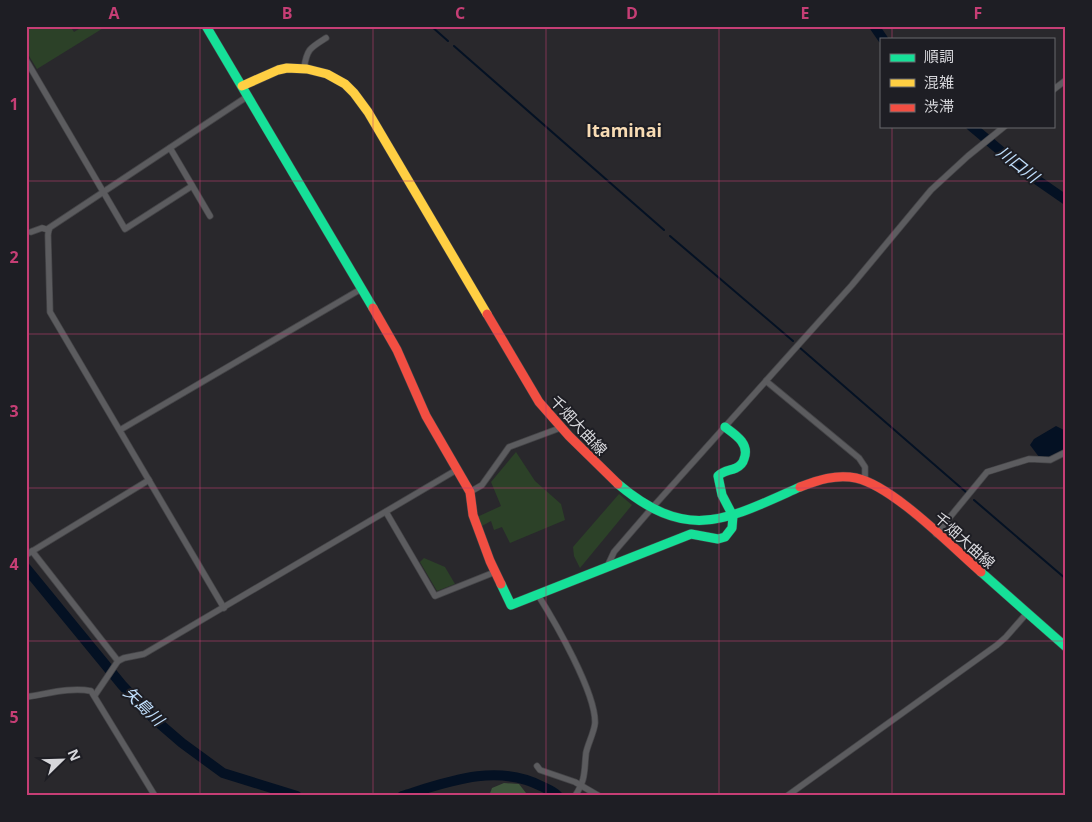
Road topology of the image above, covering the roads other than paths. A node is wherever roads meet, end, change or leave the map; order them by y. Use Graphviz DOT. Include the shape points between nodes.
graph roads {
  1 [pos="206,26"];
  2 [pos="326,38"];
  3 [pos="26,60"];
  4 [pos="304,68"];
  5 [pos="1066,80"];
  6 [pos="242,86"];
  7 [pos="1054,89"];
  8 [pos="248,96"];
  9 [pos="1003,128"];
  10 [pos="170,148"];
  11 [pos="192,186"];
  12 [pos="104,192"];
  13 [pos="210,216"];
  14 [pos="49,230"];
  15 [pos="31,232"];
  16 [pos="361,289"];
  17 [pos="766,381"];
  18 [pos="725,426"];
  19 [pos="560,428"];
  20 [pos="120,430"];
  21 [pos="1066,452"];
  22 [pos="458,469"];
  23 [pos="149,480"];
  24 [pos="865,481"];
  25 [pos="470,492"];
  26 [pos="652,508"];
  27 [pos="386,512"];
  28 [pos="733,516"];
  29 [pos="936,534"];
  30 [pos="29,553"];
  31 [pos="607,568"];
  32 [pos="495,572"];
  33 [pos="538,596"];
  34 [pos="224,608"];
  35 [pos="1027,613"];
  36 [pos="1066,647"];
  37 [pos="117,662"];
  38 [pos="95,695"];
  39 [pos="26,697"];
  40 [pos="537,766"];
  41 [pos="582,786"];
  42 [pos="156,796"];
  43 [pos="575,796"];
  44 [pos="599,796"];
  45 [pos="787,796"];
  1 -- 6 [label="main road"];
  2 -- 4 [label="street" via="309,49"];
  3 -- 12 [label="street"];
  4 -- 6 [label="main road, 千畑大曲線" via="278,70"];
  4 -- 19 [label="main road, 千畑大曲線" via="339,80 360,99 539,402"];
  5 -- 7 [label="street"];
  6 -- 8 [label="main road"];
  8 -- 10 [label="street"];
  8 -- 16 [label="main road"];
  9 -- 17 [label="street" via="931,190"];
  10 -- 11 [label="street"];
  10 -- 12 [label="street"];
  11 -- 12 [label="street" via="125,229"];
  11 -- 13 [label="street"];
  12 -- 14 [label="street"];
  14 -- 15 [label="street" via="42,228"];
  14 -- 20 [label="street" via="50,312"];
  16 -- 20 [label="street"];
  16 -- 22 [label="main road" via="397,350 426,416"];
  17 -- 18 [label="street"];
  17 -- 24 [label="street" via="859,458 865,467"];
  18 -- 26 [label="street"];
  18 -- 28 [label="main road" via="745,446 741,465 718,476 725,504"];
  19 -- 25 [label="street" via="509,447 482,484"];
  19 -- 26 [label="main road, 千畑大曲線" via="617,484"];
  20 -- 23 [label="street"];
  21 -- 29 [label="street" via="1050,460 1029,459 987,472"];
  22 -- 25 [label="main road"];
  22 -- 27 [label="street"];
  23 -- 30 [label="street"];
  23 -- 34 [label="street"];
  24 -- 28 [label="main road, 千畑大曲線" via="852,477 821,480"];
  24 -- 29 [label="main road, 千畑大曲線" via="893,497"];
  25 -- 32 [label="main road" via="473,515"];
  26 -- 28 [label="main road, 千畑大曲線" via="697,521"];
  26 -- 31 [label="street" via="614,552"];
  27 -- 32 [label="street" via="435,596"];
  27 -- 34 [label="street"];
  28 -- 31 [label="main road" via="732,530 723,538 691,534"];
  29 -- 35 [label="main road, 千畑大曲線"];
  30 -- 37 [label="street"];
  31 -- 33 [label="main road"];
  32 -- 33 [label="main road" via="511,605"];
  33 -- 41 [label="street" via="552,617 591,699 595,722"];
  34 -- 37 [label="street" via="144,654"];
  35 -- 36 [label="main road, 千畑大曲線"];
  35 -- 45 [label="street" via="997,645"];
  37 -- 38 [label="street"];
  38 -- 39 [label="street" via="83,689"];
  38 -- 42 [label="street"];
  40 -- 41 [label="street"];
  41 -- 43 [label="street"];
  41 -- 44 [label="street"];
}
